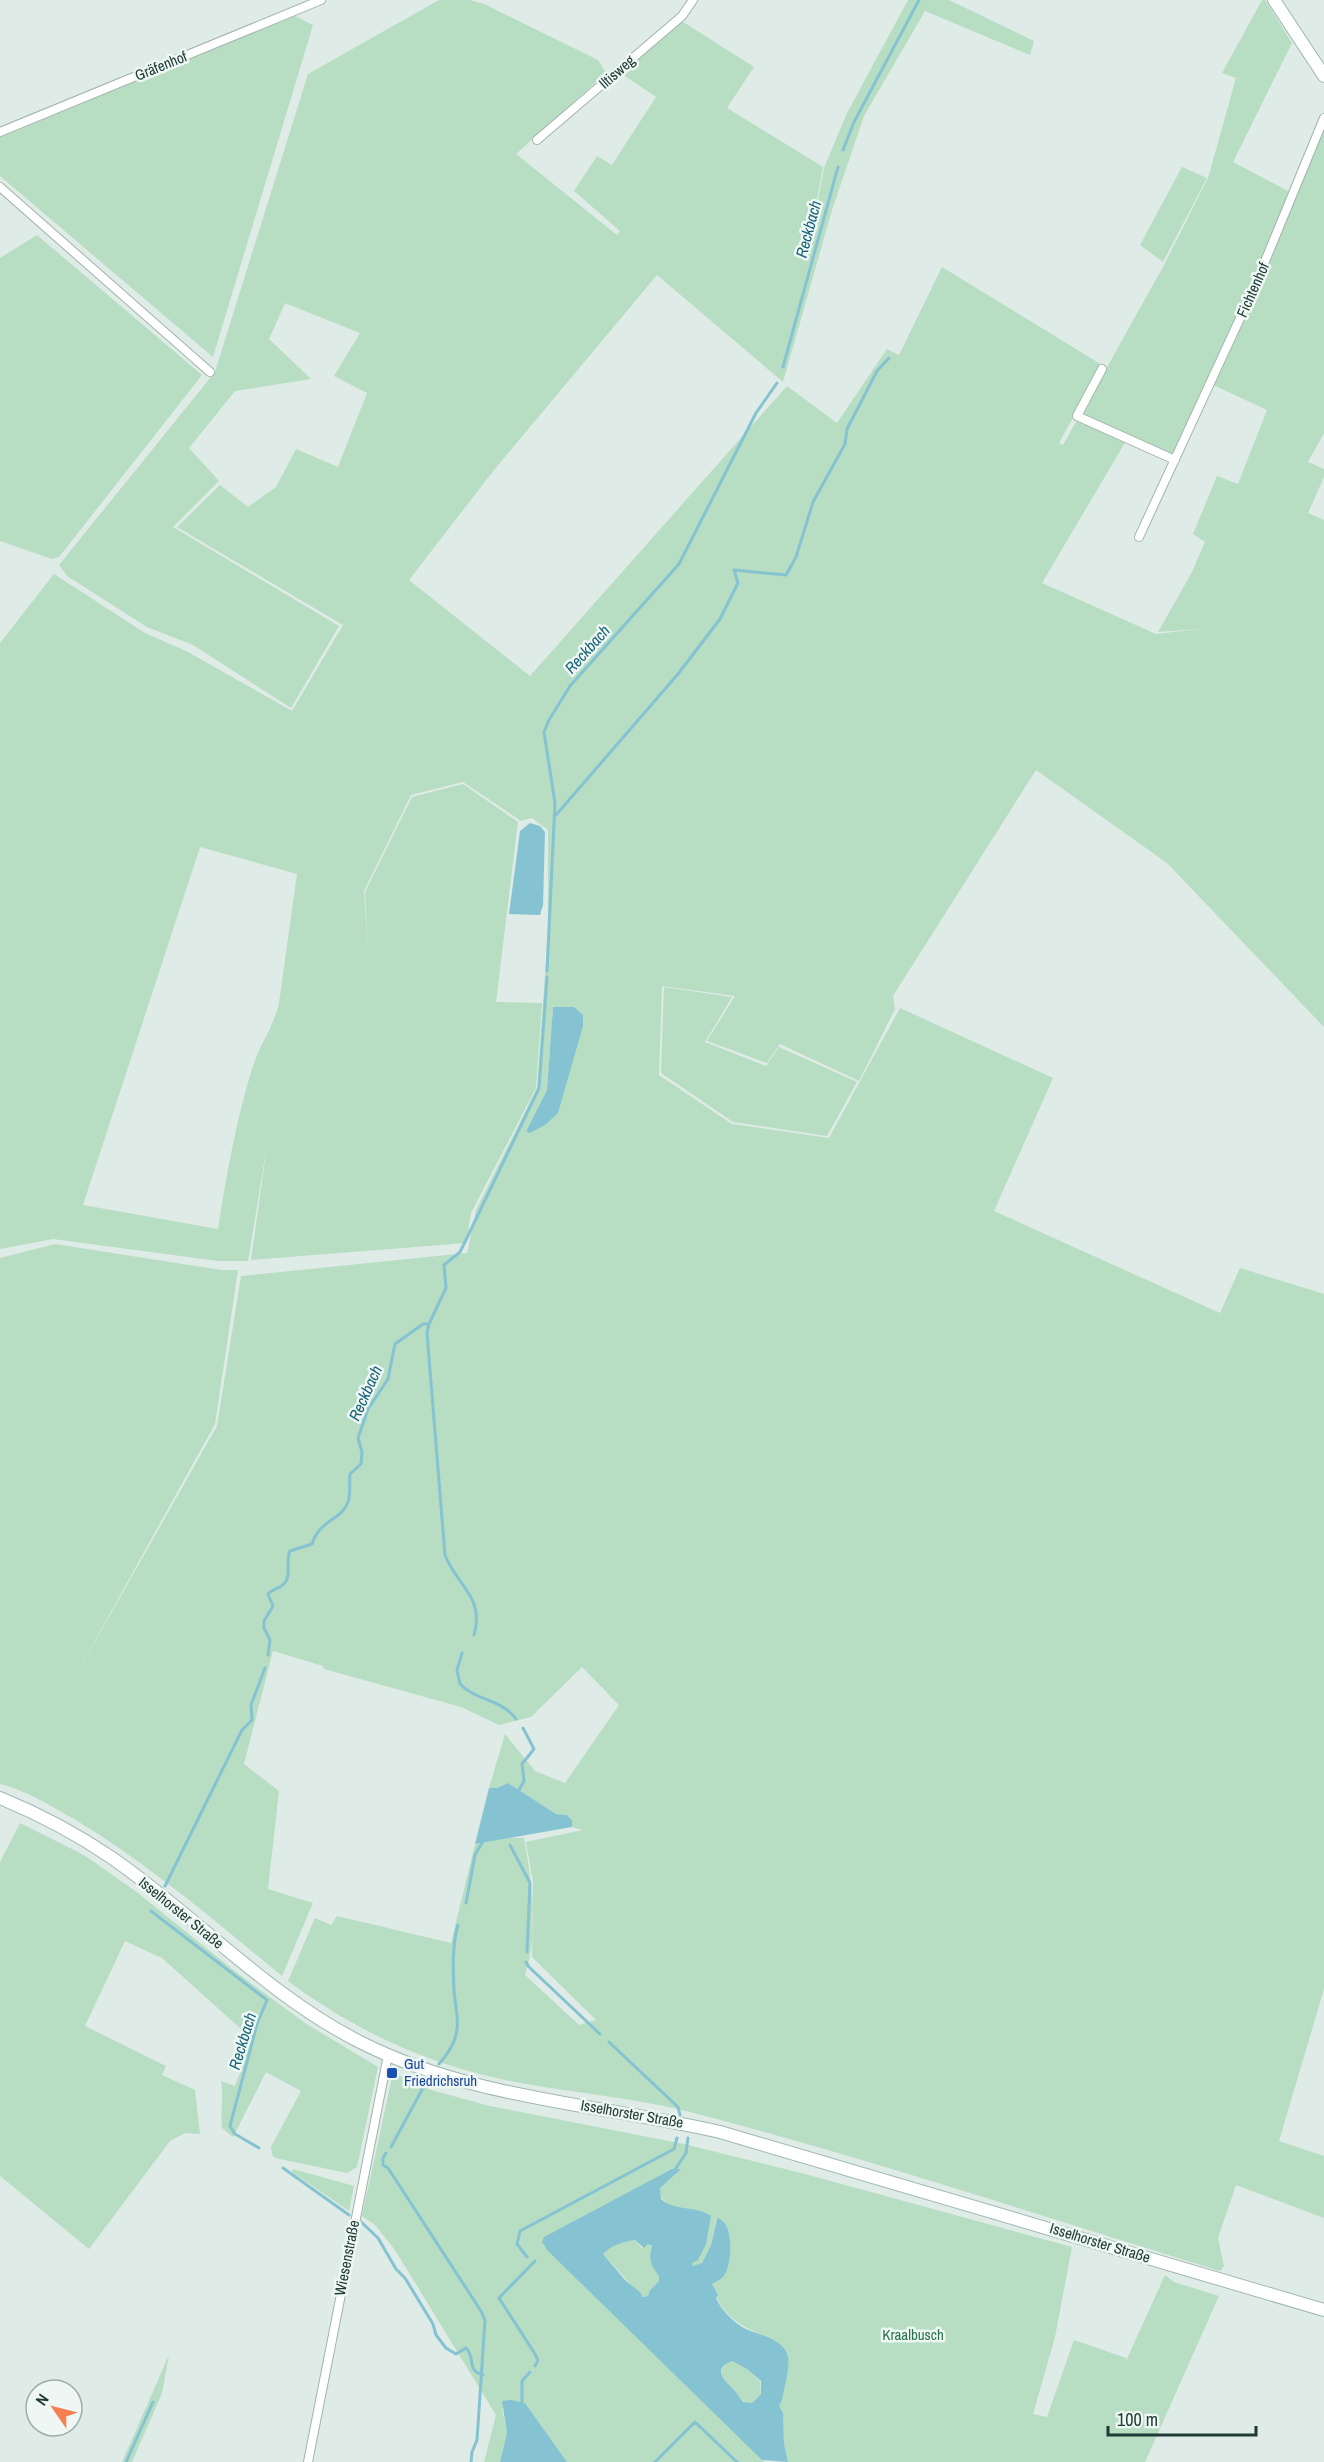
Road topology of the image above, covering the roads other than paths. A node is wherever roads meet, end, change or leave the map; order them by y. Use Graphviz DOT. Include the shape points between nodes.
graph roads {
  1 [pos="321,0"];
  2 [pos="693,0"];
  3 [pos="1274,0"];
  4 [pos="1324,76"];
  5 [pos="1324,117"];
  6 [pos="0,132"];
  7 [pos="537,140"];
  8 [pos="0,187"];
  9 [pos="1102,369"];
  10 [pos="210,372"];
  11 [pos="1175,460"];
  12 [pos="1138,537"];
  13 [pos="0,1798"];
  14 [pos="388,2055"];
  15 [pos="1324,2310"];
  16 [pos="308,2462"];
  1 -- 6 [label="street, Gräfenhof"];
  2 -- 7 [label="street, Iltisweg" via="682,16"];
  3 -- 4 [label="street"];
  5 -- 11 [label="street, Fichtenhof" via="1254,288"];
  8 -- 10 [label="street"];
  9 -- 11 [label="street" via="1077,416"];
  11 -- 12 [label="street, Fichtenhof"];
  13 -- 14 [label="street, Isselhorster Straße" via="113,1858 288,1997 330,2025"];
  14 -- 15 [label="street, Isselhorster Straße" via="436,2074 507,2093 720,2132"];
  14 -- 16 [label="street, Wiesenstraße"];
}
